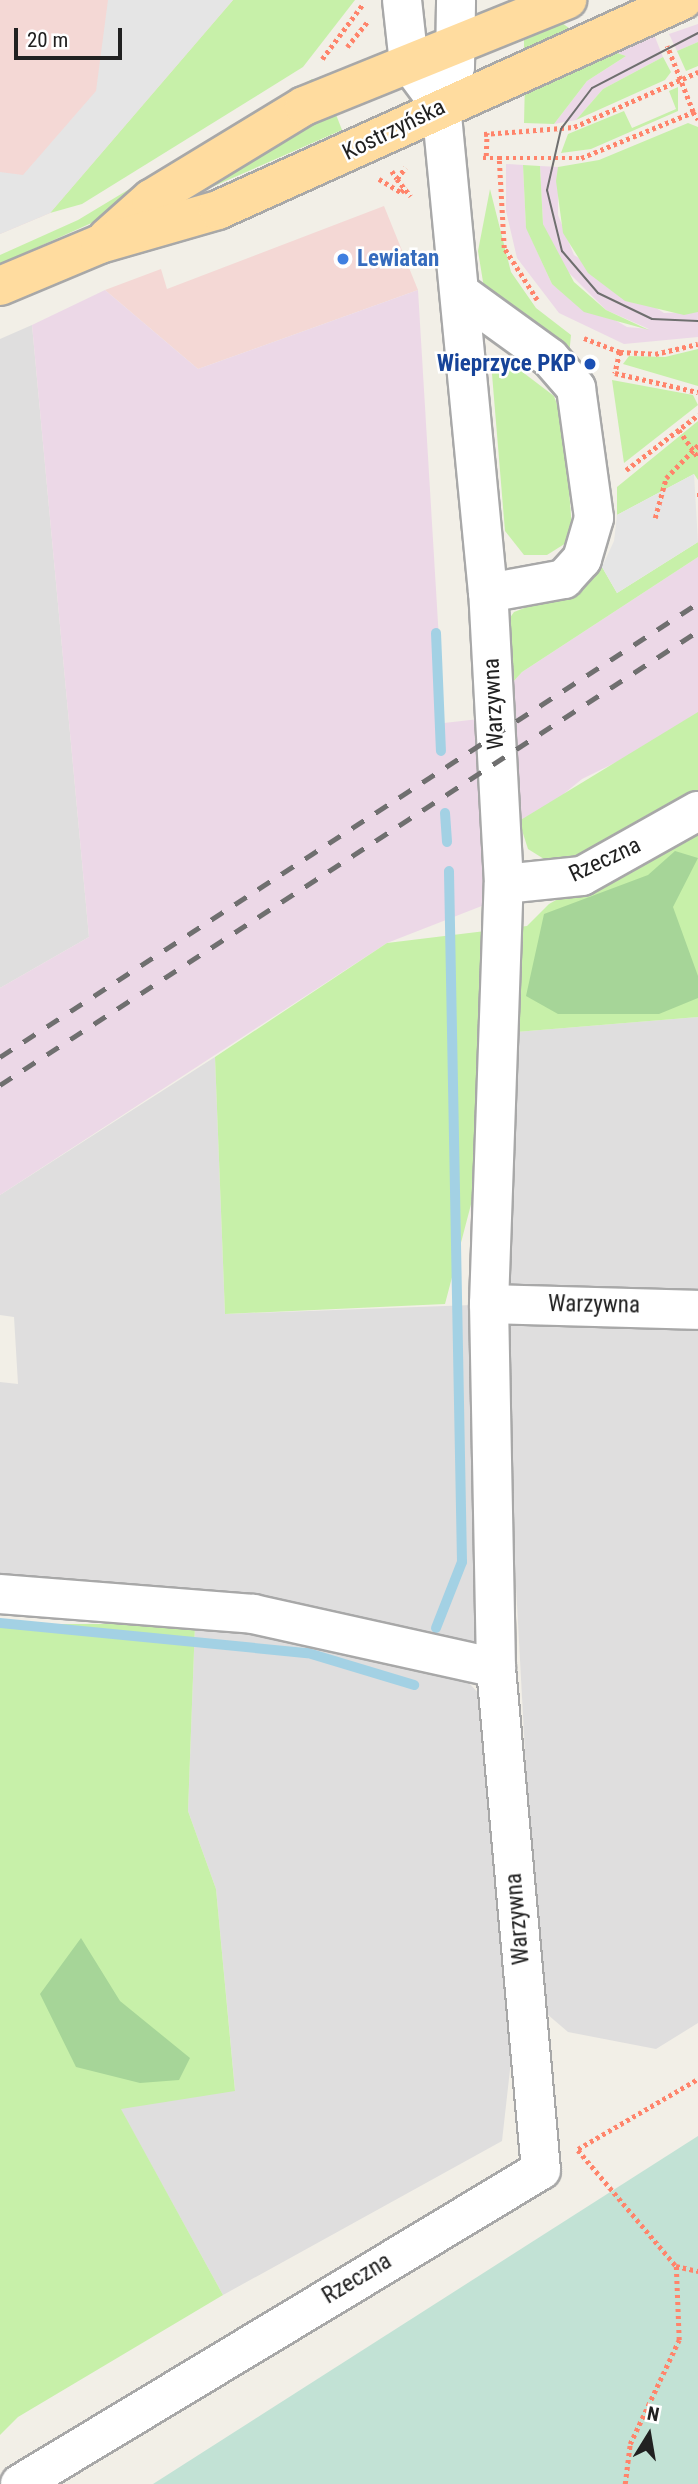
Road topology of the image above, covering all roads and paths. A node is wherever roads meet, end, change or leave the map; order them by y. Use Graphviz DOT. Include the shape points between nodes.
graph roads {
  1 [pos="366,0"];
  2 [pos="456,0"];
  3 [pos="567,0"];
  4 [pos="682,0"];
  5 [pos="387,10"];
  6 [pos="456,39"];
  7 [pos="666,42"];
  8 [pos="344,57"];
  9 [pos="409,59"];
  10 [pos="328,72"];
  11 [pos="698,72"];
  12 [pos="681,79"];
  13 [pos="441,106"];
  14 [pos="693,112"];
  15 [pos="698,119"];
  16 [pos="478,137"];
  17 [pos="374,170"];
  18 [pos="412,182"];
  19 [pos="100,244"];
  20 [pos="0,286"];
  21 [pos="463,295"];
  22 [pos="544,309"];
  23 [pos="572,332"];
  24 [pos="698,344"];
  25 [pos="620,352"];
  26 [pos="698,392"];
  27 [pos="698,415"];
  28 [pos="679,430"];
  29 [pos="696,447"];
  30 [pos="698,457"];
  31 [pos="614,478"];
  32 [pos="655,519"];
  33 [pos="488,593"];
  34 [pos="698,811"];
  35 [pos="504,884"];
  36 [pos="489,1304"];
  37 [pos="698,1310"];
  38 [pos="0,1594"];
  39 [pos="496,1668"];
  40 [pos="698,2079"];
  41 [pos="578,2149"];
  42 [pos="541,2170"];
  43 [pos="676,2266"];
  44 [pos="698,2272"];
  45 [pos="20,2484"];
  46 [pos="625,2484"];
  1 -- 10 [label="path" via="320,54"];
  2 -- 6 [label="street"];
  3 -- 6 [label="main road, Kostrzyńska"];
  4 -- 13 [label="main road, Kostrzyńska"];
  5 -- 8 [label="path" via="348,42"];
  5 -- 9 [label="street"];
  6 -- 9 [label="main road, Kostrzyńska"];
  6 -- 13 [label="street" via="456,67"];
  7 -- 12 [label="path"];
  9 -- 13 [label="street" via="420,85"];
  9 -- 19 [label="main road, Kostrzyńska" via="304,106 232,147 151,199"];
  11 -- 12 [label="path"];
  12 -- 14 [label="path"];
  12 -- 16 [label="path" via="574,127"];
  13 -- 19 [label="main road, Kostrzyńska" via="218,210"];
  13 -- 21 [label="street, Warzywna"];
  14 -- 15 [label="path"];
  14 -- 22 [label="path" via="581,158 499,158 504,248"];
  17 -- 18 [label="path" via="401,192"];
  19 -- 20 [label="main road, Kostrzyńska"];
  21 -- 33 [label="street, Warzywna"];
  21 -- 33 [label="street" via="550,358 576,388 594,518 582,559 564,579"];
  23 -- 25 [label="path"];
  24 -- 25 [label="path" via="655,354"];
  25 -- 26 [label="path" via="615,373"];
  27 -- 28 [label="path"];
  28 -- 29 [label="path"];
  28 -- 31 [label="path"];
  29 -- 30 [label="path"];
  29 -- 32 [label="path" via="666,478"];
  33 -- 35 [label="street, Warzywna"];
  34 -- 35 [label="street, Rzeczna" via="582,876"];
  35 -- 36 [label="street, Warzywna"];
  36 -- 37 [label="street, Warzywna"];
  36 -- 39 [label="street, Warzywna"];
  38 -- 39 [label="street" via="253,1614"];
  39 -- 42 [label="street, Warzywna"];
  40 -- 41 [label="path"];
  41 -- 42 [label="path"];
  41 -- 43 [label="path"];
  42 -- 45 [label="street, Rzeczna"];
  43 -- 44 [label="path"];
  43 -- 46 [label="path" via="679,2340 631,2444"];
}
